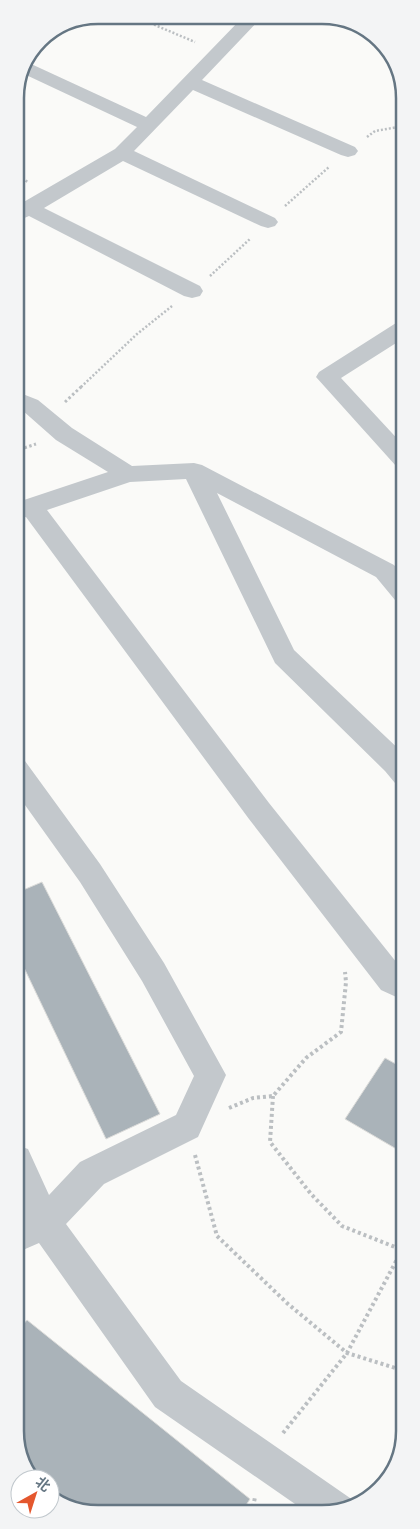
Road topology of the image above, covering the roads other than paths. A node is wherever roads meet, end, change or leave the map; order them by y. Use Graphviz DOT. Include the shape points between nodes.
graph roads {
  1 [pos="246,24"];
  2 [pos="30,69"];
  3 [pos="190,82"];
  4 [pos="148,126"];
  5 [pos="348,151"];
  6 [pos="122,153"];
  7 [pos="24,211"];
  8 [pos="24,213"];
  9 [pos="268,222"];
  10 [pos="192,291"];
  11 [pos="396,333"];
  12 [pos="24,402"];
  13 [pos="396,451"];
  14 [pos="194,471"];
  15 [pos="128,474"];
  16 [pos="24,510"];
  17 [pos="24,511"];
  18 [pos="396,584"];
  19 [pos="396,764"];
  20 [pos="24,780"];
  21 [pos="396,982"];
  22 [pos="24,1197"];
  23 [pos="31,1230"];
  24 [pos="328,1505"];
  1 -- 3 [label="street"];
  2 -- 4 [label="street"];
  3 -- 4 [label="street"];
  3 -- 5 [label="street"];
  4 -- 6 [label="street"];
  6 -- 7 [label="street"];
  6 -- 9 [label="street"];
  8 -- 10 [label="street"];
  11 -- 13 [label="street" via="327,377"];
  12 -- 15 [label="street" via="64,434"];
  14 -- 15 [label="street"];
  14 -- 18 [label="street" via="385,571"];
  14 -- 19 [label="street" via="284,656"];
  15 -- 16 [label="street"];
  17 -- 21 [label="street"];
  20 -- 23 [label="street" via="90,873 153,972 210,1076 186,1126 92,1173"];
  22 -- 23 [label="street"];
  23 -- 24 [label="street" via="168,1394"];
}
